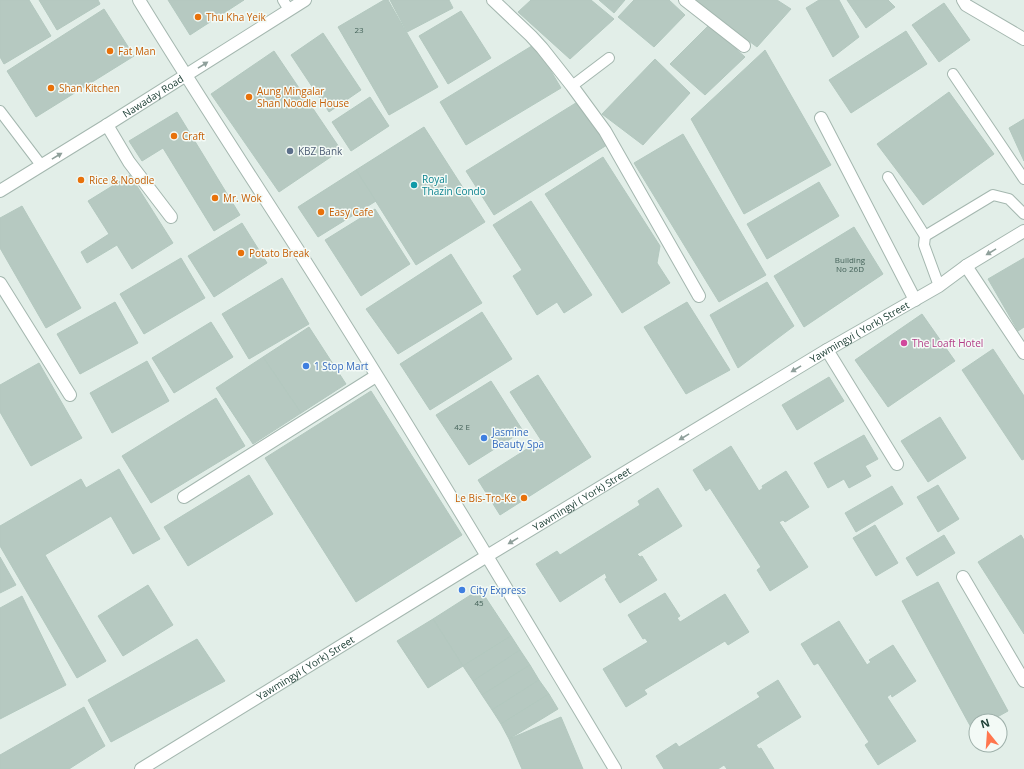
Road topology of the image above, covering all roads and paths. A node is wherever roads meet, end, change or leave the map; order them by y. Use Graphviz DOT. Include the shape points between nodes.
graph roads {
  1 [pos="138,0"];
  2 [pos="305,0"];
  3 [pos="493,0"];
  4 [pos="685,0"];
  5 [pos="963,0"];
  6 [pos="286,5"];
  7 [pos="1024,39"];
  8 [pos="744,46"];
  9 [pos="609,58"];
  10 [pos="953,74"];
  11 [pos="186,76"];
  12 [pos="572,86"];
  13 [pos="0,111"];
  14 [pos="821,118"];
  15 [pos="107,125"];
  16 [pos="41,166"];
  17 [pos="888,176"];
  18 [pos="1024,179"];
  19 [pos="0,191"];
  20 [pos="1024,214"];
  21 [pos="171,217"];
  22 [pos="1024,232"];
  23 [pos="925,236"];
  24 [pos="966,266"];
  25 [pos="0,283"];
  26 [pos="939,286"];
  27 [pos="699,296"];
  28 [pos="915,300"];
  29 [pos="827,350"];
  30 [pos="1024,353"];
  31 [pos="376,376"];
  32 [pos="70,395"];
  33 [pos="897,464"];
  34 [pos="184,497"];
  35 [pos="487,556"];
  36 [pos="963,577"];
  37 [pos="1024,680"];
  38 [pos="141,769"];
  39 [pos="615,769"];
  1 -- 11 [label="street"];
  2 -- 6 [label="street, Nawaday Road"];
  3 -- 12 [label="street" via="531,36"];
  4 -- 8 [label="street"];
  5 -- 7 [label="street" via="966,5"];
  11 -- 6 [label="street, Nawaday Road, one-way"];
  9 -- 12 [label="lane"];
  10 -- 18 [label="lane"];
  11 -- 15 [label="street, Nawaday Road"];
  11 -- 31 [label="street"];
  12 -- 27 [label="street" via="605,131"];
  13 -- 16 [label="lane"];
  14 -- 28 [label="street"];
  16 -- 15 [label="street, Nawaday Road, one-way"];
  15 -- 21 [label="street" via="129,162"];
  16 -- 19 [label="street, Nawaday Road"];
  17 -- 23 [label="lane"];
  20 -- 23 [label="lane" via="1008,199 993,195"];
  22 -- 24 [label="street, Yawmingyi ( York) Street, one-way"];
  23 -- 26 [label="lane" via="924,245"];
  24 -- 26 [label="street, Yawmingyi ( York) Street"];
  24 -- 30 [label="street"];
  25 -- 32 [label="street"];
  26 -- 28 [label="street, Yawmingyi ( York) Street"];
  28 -- 29 [label="street, Yawmingyi ( York) Street"];
  29 -- 33 [label="street"];
  29 -- 35 [label="street, Yawmingyi ( York) Street, one-way"];
  31 -- 34 [label="street"];
  31 -- 35 [label="street"];
  35 -- 38 [label="street, Yawmingyi ( York) Street"];
  35 -- 39 [label="street"];
  36 -- 37 [label="street"];
}
